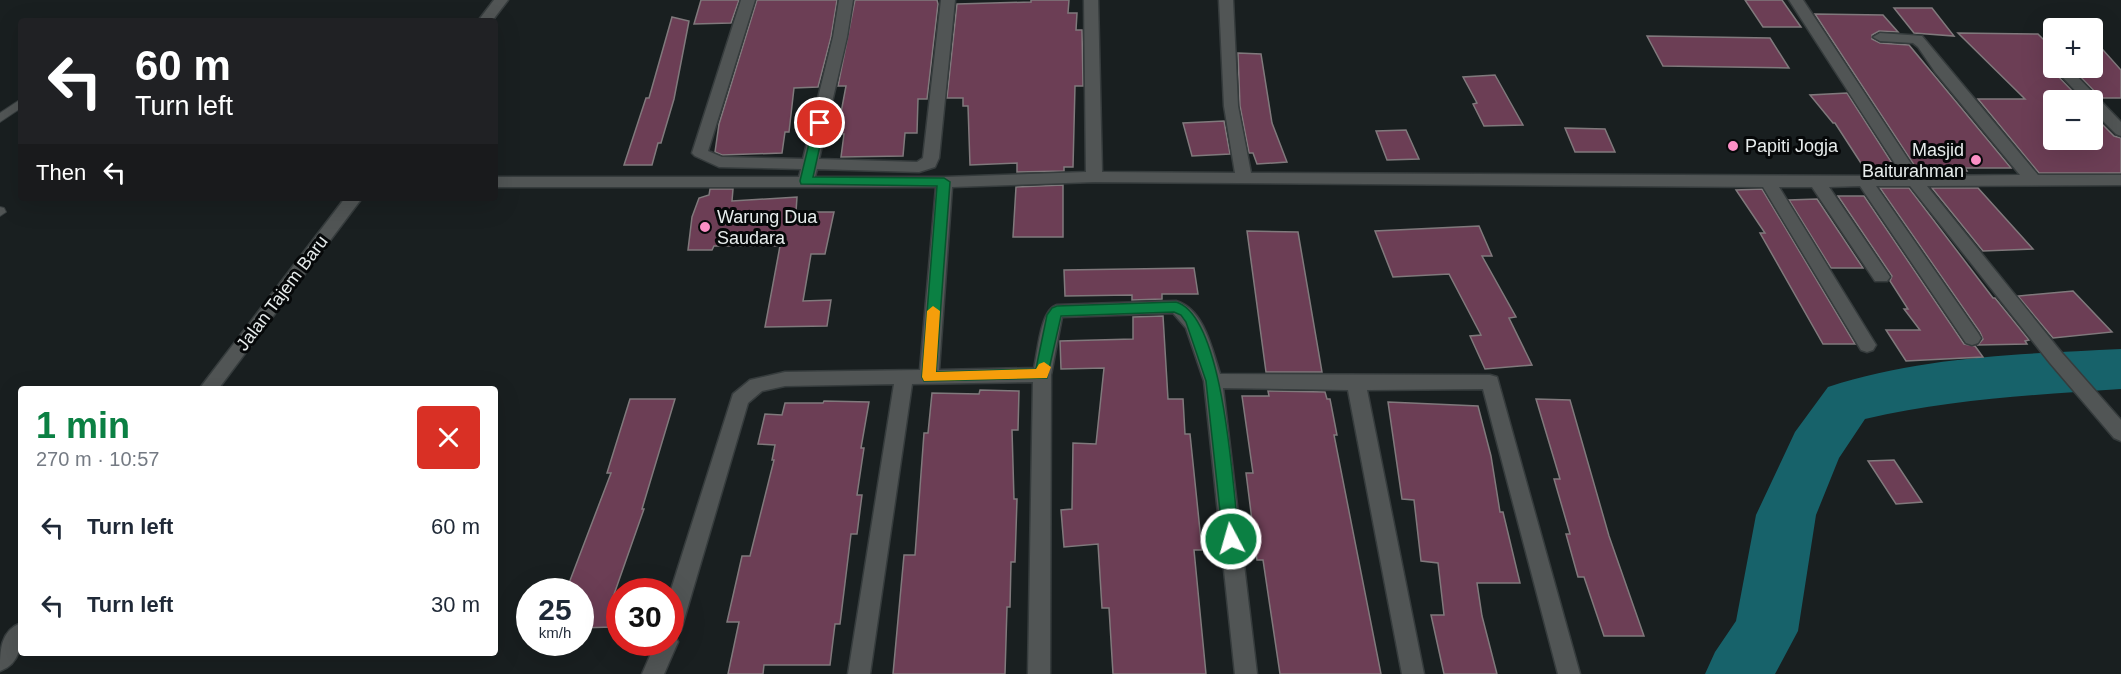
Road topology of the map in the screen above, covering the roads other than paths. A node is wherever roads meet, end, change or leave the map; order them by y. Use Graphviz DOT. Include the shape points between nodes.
graph roads {
  1 [pos="501,0"];
  2 [pos="748,0"];
  3 [pos="846,0"];
  4 [pos="948,0"];
  5 [pos="1091,0"];
  6 [pos="1227,0"];
  7 [pos="1796,0"];
  8 [pos="487,18"];
  9 [pos="1880,37"];
  10 [pos="2070,78"];
  11 [pos="2082,90"];
  12 [pos="18,104"];
  13 [pos="2103,112"];
  14 [pos="0,119"];
  15 [pos="2121,131"];
  16 [pos="808,173"];
  17 [pos="1094,177"];
  18 [pos="1244,178"];
  19 [pos="2033,180"];
  20 [pos="2121,180"];
  21 [pos="1914,181"];
  22 [pos="498,182"];
  23 [pos="944,182"];
  24 [pos="1768,182"];
  25 [pos="1864,182"];
  26 [pos="1818,183"];
  27 [pos="352,201"];
  28 [pos="1881,277"];
  29 [pos="1972,338"];
  30 [pos="1868,345"];
  31 [pos="1042,375"];
  32 [pos="929,377"];
  33 [pos="904,378"];
  34 [pos="1213,381"];
  35 [pos="1356,383"];
  36 [pos="211,386"];
  37 [pos="2121,433"];
  38 [pos="684,584"];
  39 [pos="661,656"];
  40 [pos="653,674"];
  41 [pos="859,674"];
  42 [pos="1039,674"];
  43 [pos="1246,674"];
  44 [pos="1413,674"];
  45 [pos="1569,674"];
  1 -- 8 [label="street"];
  2 -- 16 [label="street" via="700,153 719,162"];
  3 -- 16 [label="street"];
  4 -- 16 [label="street" via="929,163 919,167"];
  5 -- 17 [label="street"];
  6 -- 18 [label="street" via="1231,106"];
  7 -- 21 [label="street"];
  9 -- 19 [label="street" via="1917,39 1923,44"];
  10 -- 11 [label="street"];
  12 -- 14 [label="lane"];
  13 -- 15 [label="street"];
  16 -- 22 [label="street"];
  16 -- 23 [label="street"];
  17 -- 18 [label="street"];
  17 -- 23 [label="street"];
  18 -- 24 [label="street"];
  19 -- 20 [label="street"];
  19 -- 21 [label="street"];
  21 -- 25 [label="street"];
  21 -- 37 [label="street"];
  23 -- 32 [label="street"];
  24 -- 26 [label="street"];
  24 -- 30 [label="street"];
  25 -- 26 [label="street"];
  25 -- 29 [label="street"];
  26 -- 28 [label="street"];
  27 -- 36 [label="street, Jalan Tajem Baru"];
  31 -- 32 [label="street"];
  31 -- 34 [label="street" via="1057,311 1176,307 1192,321"];
  31 -- 42 [label="street"];
  32 -- 33 [label="street"];
  33 -- 38 [label="street" via="773,381 757,385 740,399"];
  33 -- 41 [label="street"];
  34 -- 35 [label="street"];
  34 -- 43 [label="street"];
  35 -- 44 [label="street"];
  35 -- 45 [label="street" via="1490,382"];
  39 -- 40 [label="street"];
}
